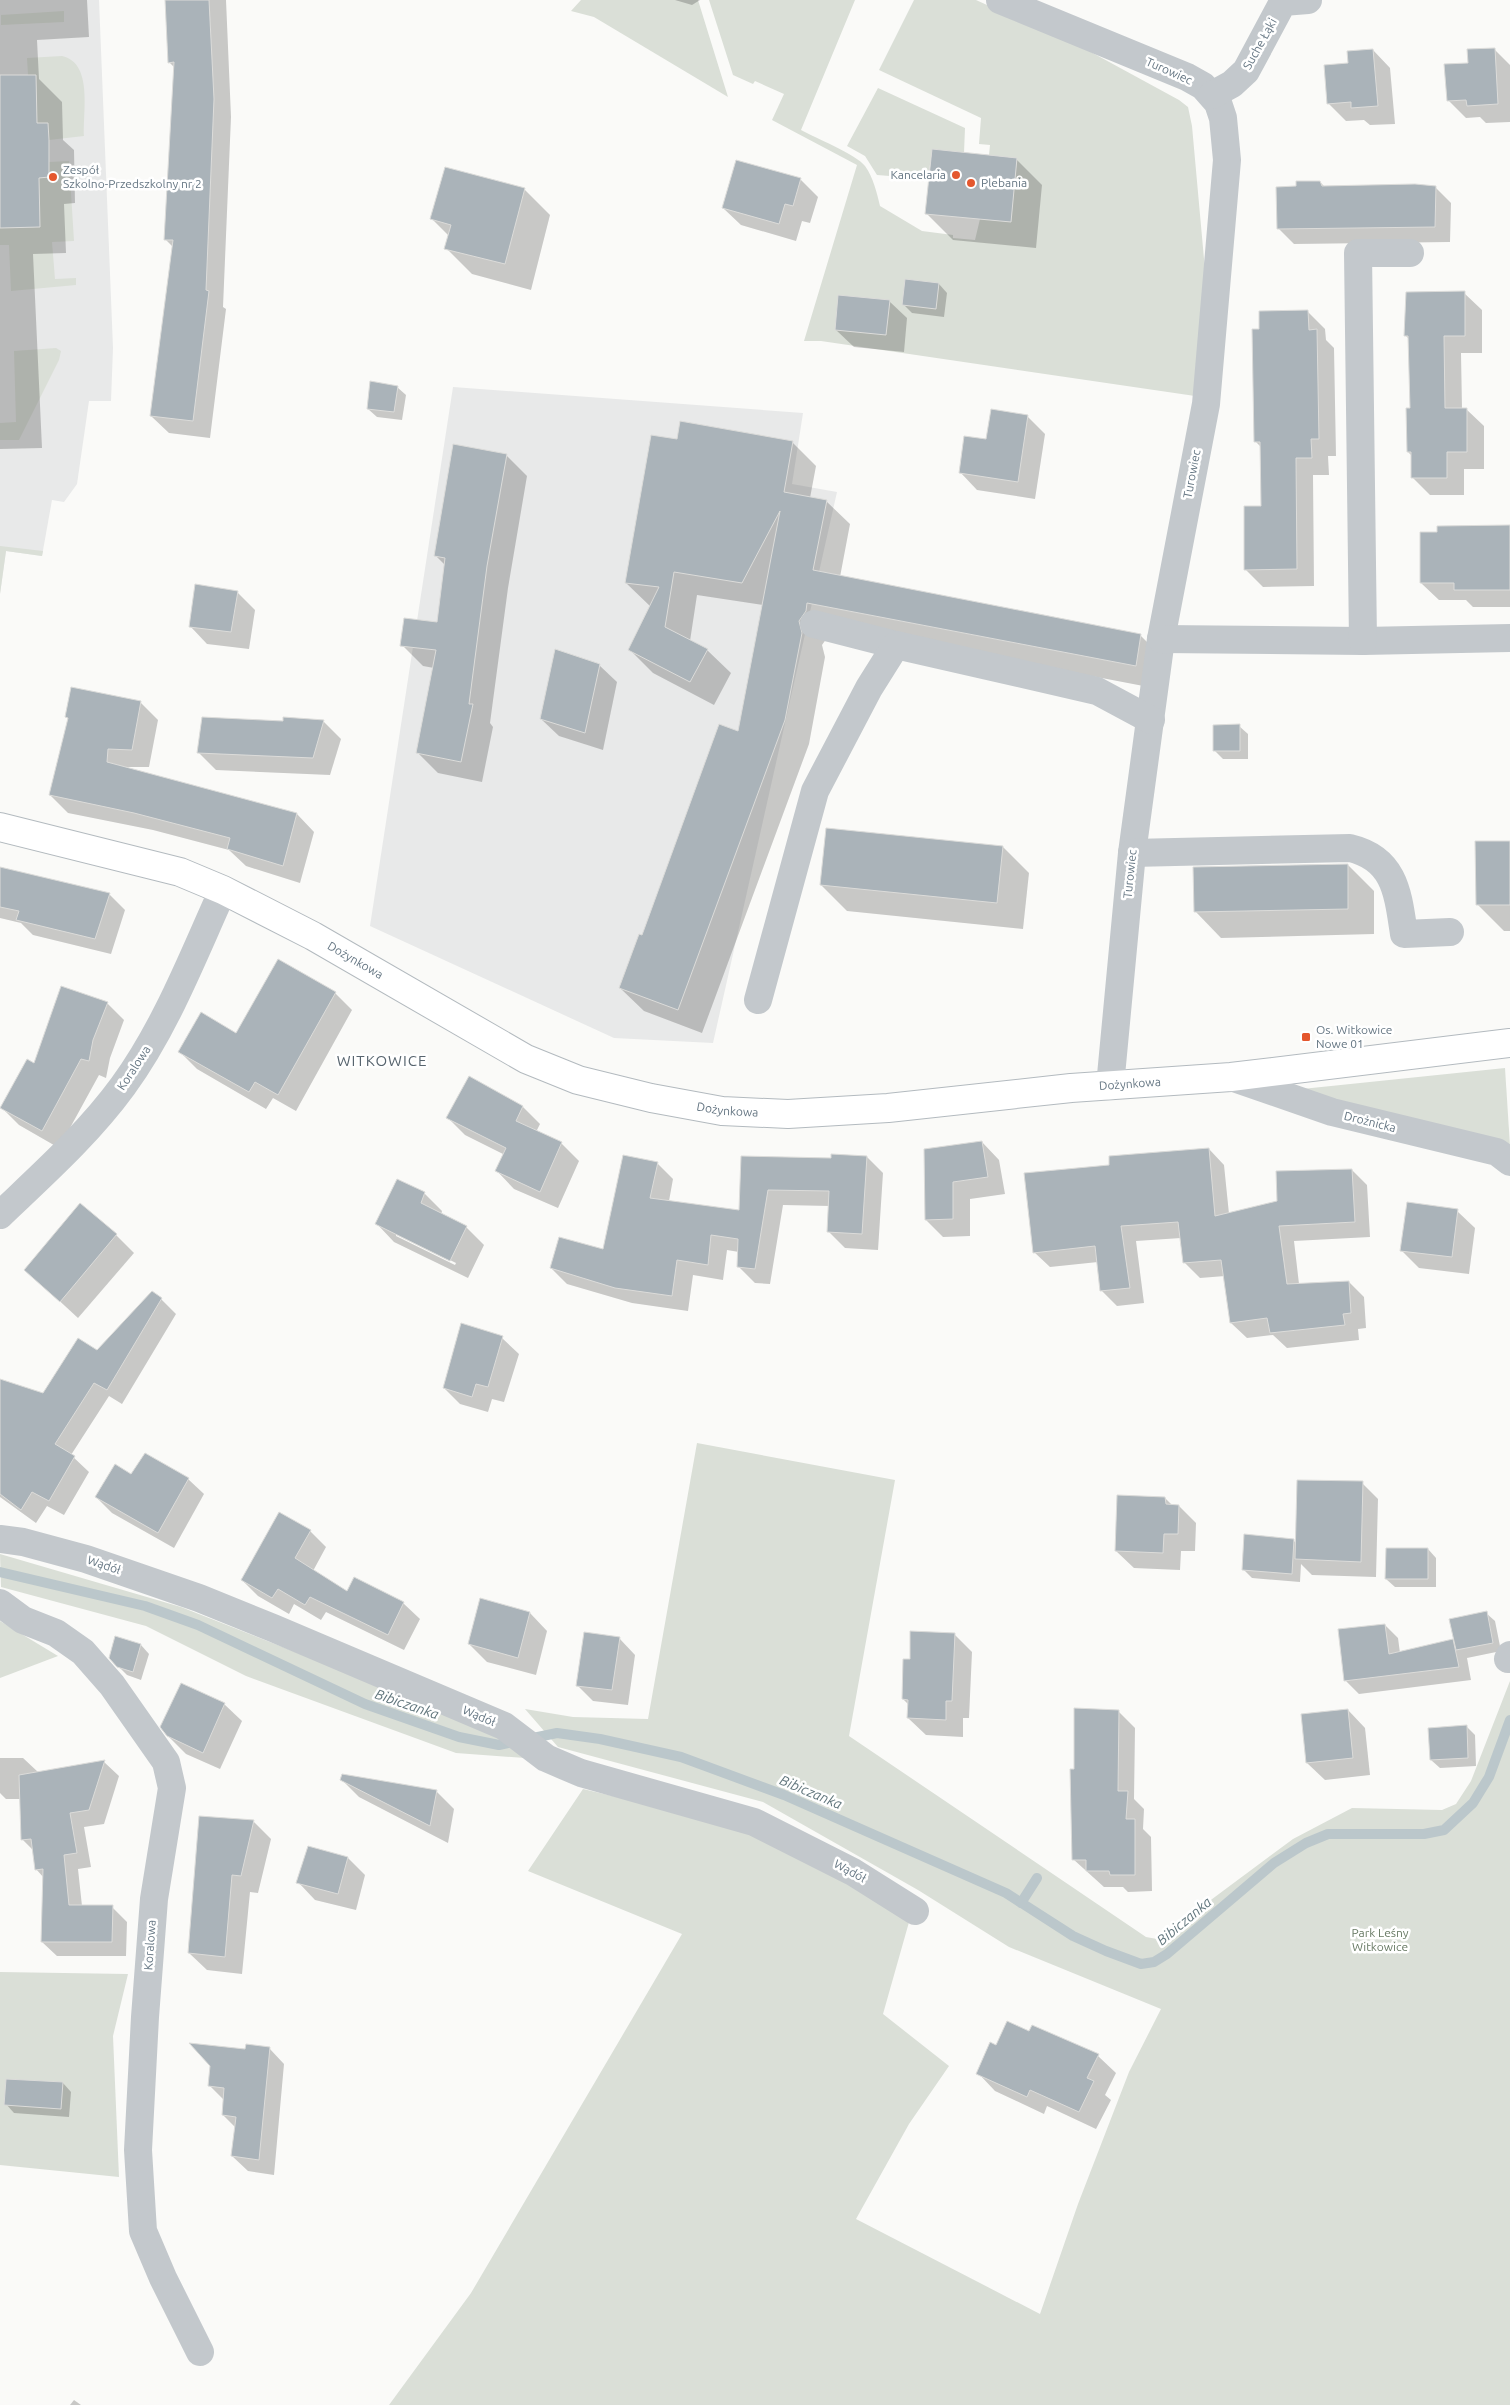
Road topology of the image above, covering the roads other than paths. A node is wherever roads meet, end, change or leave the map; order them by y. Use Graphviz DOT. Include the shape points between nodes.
graph roads {
  1 [pos="1000,0"];
  2 [pos="1308,0"];
  3 [pos="1212,95"];
  4 [pos="1410,253"];
  5 [pos="814,624"];
  6 [pos="1510,638"];
  7 [pos="1161,639"];
  8 [pos="1363,641"];
  9 [pos="896,645"];
  10 [pos="1151,720"];
  11 [pos="0,827"];
  12 [pos="1132,853"];
  13 [pos="223,890"];
  14 [pos="1450,932"];
  15 [pos="758,1000"];
  16 [pos="1510,1043"];
  17 [pos="1231,1077"];
  18 [pos="1110,1086"];
  19 [pos="1510,1162"];
  20 [pos="0,1215"];
  21 [pos="0,1539"];
  22 [pos="0,1603"];
  23 [pos="916,1911"];
  24 [pos="200,2352"];
  1 -- 3 [label="street, Turowiec" via="1187,77"];
  2 -- 3 [label="street, Suche Łąki" via="1283,2 1246,72"];
  3 -- 7 [label="street, Turowiec" via="1223,118 1227,160 1207,388"];
  4 -- 8 [label="street" via="1358,253"];
  5 -- 9 [label="street"];
  6 -- 8 [label="street"];
  7 -- 8 [label="street"];
  7 -- 10 [label="street, Turowiec"];
  9 -- 10 [label="street" via="1096,691"];
  9 -- 15 [label="street" via="869,688 815,791"];
  10 -- 12 [label="street, Turowiec"];
  11 -- 13 [label="street, Dożynkowa" via="180,872"];
  12 -- 14 [label="street" via="1360,850 1382,864 1394,882 1404,934"];
  12 -- 18 [label="street, Turowiec"];
  13 -- 18 [label="street, Dożynkowa" via="313,936 526,1059 578,1080 651,1098 722,1111 788,1114 888,1108"];
  13 -- 20 [label="street, Koralowa" via="156,1033 124,1085 89,1128"];
  16 -- 17 [label="street, Dożynkowa"];
  17 -- 18 [label="street, Dożynkowa"];
  17 -- 19 [label="street, Drożnicka" via="1332,1112 1497,1152"];
  21 -- 23 [label="street, Wądół" via="86,1559 199,1598 504,1726 546,1758 581,1773 754,1822 853,1872"];
  22 -- 24 [label="street, Koralowa" via="23,1620 56,1633 83,1652 112,1685 166,1762 172,1788 154,1899 138,2150 143,2231"];
}
